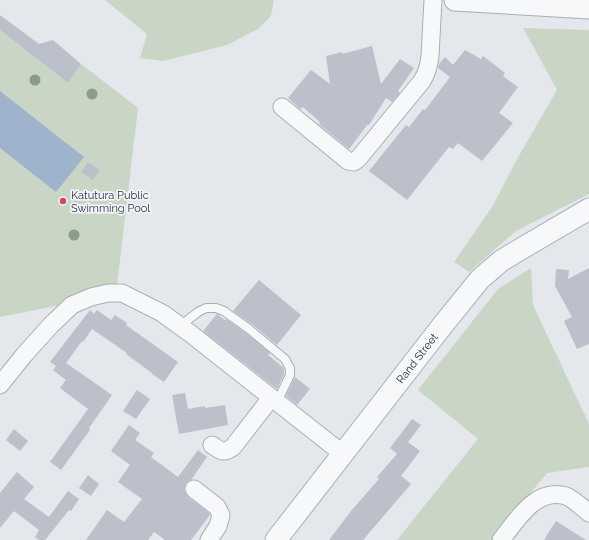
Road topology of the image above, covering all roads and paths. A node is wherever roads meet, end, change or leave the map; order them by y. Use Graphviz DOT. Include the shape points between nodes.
graph roads {
  1 [pos="433,0"];
  2 [pos="455,0"];
  3 [pos="589,8"];
  4 [pos="282,107"];
  5 [pos="589,209"];
  6 [pos="180,326"];
  7 [pos="0,385"];
  8 [pos="274,400"];
  9 [pos="212,445"];
  10 [pos="343,454"];
  11 [pos="194,489"];
  12 [pos="589,513"];
  13 [pos="209,540"];
  14 [pos="276,540"];
  15 [pos="501,540"];
  1 -- 4 [label="street" via="427,73 354,162 348,161"];
  2 -- 3 [label="street"];
  5 -- 10 [label="street, Rand Street" via="501,261 480,279"];
  6 -- 7 [label="street" via="162,313 122,293 92,297 72,305 51,325"];
  6 -- 8 [label="street"];
  6 -- 8 [label="lane" via="206,308 216,308 248,329 285,359 290,368 290,375"];
  8 -- 9 [label="street" via="228,451 222,451"];
  8 -- 10 [label="street"];
  10 -- 14 [label="street, Rand Street"];
  11 -- 13 [label="street" via="217,507 221,515 218,526"];
  12 -- 15 [label="street" via="567,496 553,494 540,498 528,507"];
}
